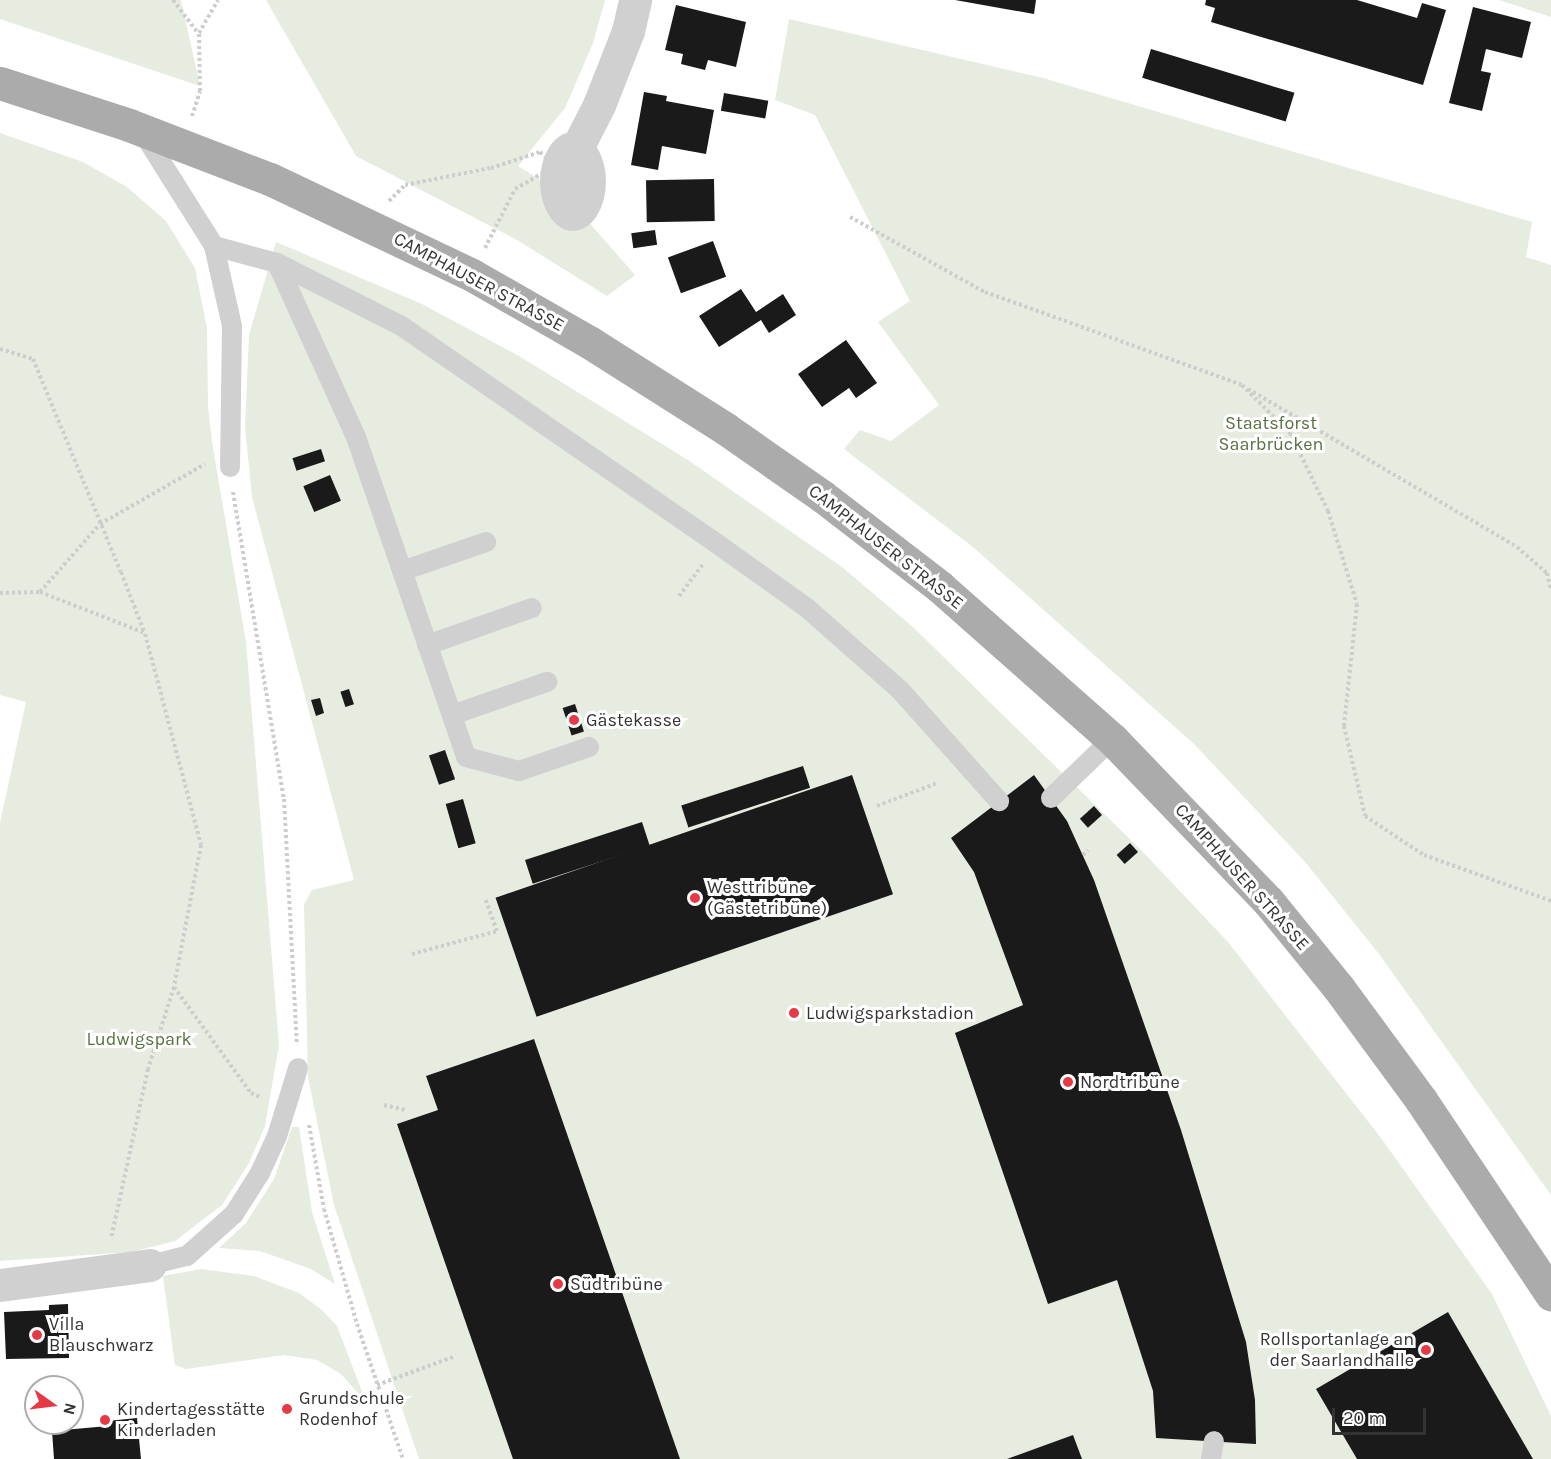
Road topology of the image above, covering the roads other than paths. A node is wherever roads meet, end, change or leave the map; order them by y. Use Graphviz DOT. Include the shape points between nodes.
graph roads {
  1 [pos="635,0"];
  2 [pos="0,83"];
  3 [pos="141,130"];
  4 [pos="567,157"];
  5 [pos="214,246"];
  6 [pos="277,263"];
  7 [pos="231,458"];
  8 [pos="486,542"];
  9 [pos="402,572"];
  10 [pos="532,608"];
  11 [pos="427,645"];
  12 [pos="547,682"];
  13 [pos="452,715"];
  14 [pos="1112,739"];
  15 [pos="589,747"];
  16 [pos="1051,798"];
  17 [pos="999,801"];
  18 [pos="298,1068"];
  19 [pos="150,1265"];
  20 [pos="0,1285"];
  21 [pos="1551,1294"];
  1 -- 4 [label="street" via="616,63"];
  2 -- 3 [label="main road, CAMPHAUSER STRASSE"];
  3 -- 5 [label="lane"];
  3 -- 14 [label="main road, CAMPHAUSER STRASSE" via="270,179 366,222 472,274 599,348 822,496 940,587"];
  5 -- 6 [label="lane"];
  5 -- 7 [label="lane" via="232,326"];
  6 -- 9 [label="lane" via="356,437"];
  6 -- 17 [label="lane" via="400,325 807,608 900,690"];
  8 -- 9 [label="lane"];
  9 -- 11 [label="lane"];
  10 -- 11 [label="lane"];
  11 -- 13 [label="lane"];
  12 -- 13 [label="lane"];
  13 -- 15 [label="lane" via="466,757 519,771"];
  14 -- 16 [label="lane"];
  14 -- 21 [label="main road, CAMPHAUSER STRASSE" via="1268,901 1338,987 1421,1100"];
  18 -- 19 [label="lane" via="277,1136 234,1214 187,1256"];
  19 -- 20 [label="street"];
}
